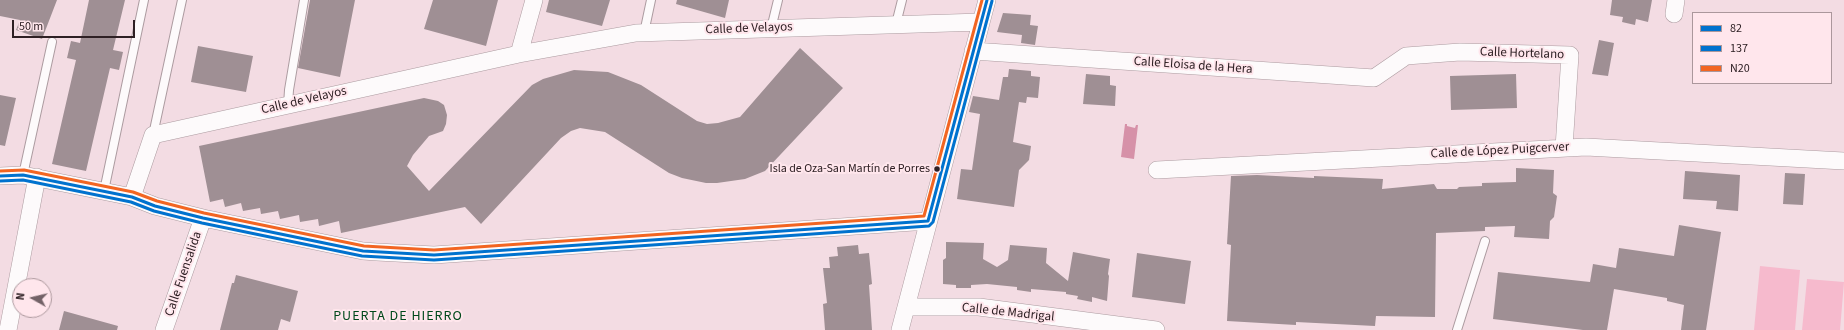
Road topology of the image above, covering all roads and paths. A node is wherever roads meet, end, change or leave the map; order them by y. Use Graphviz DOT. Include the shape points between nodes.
graph roads {
  1 [pos="144,0"];
  2 [pos="182,0"];
  3 [pos="304,0"];
  4 [pos="534,0"];
  5 [pos="651,0"];
  6 [pos="778,0"];
  7 [pos="902,0"];
  8 [pos="987,0"];
  9 [pos="981,22"];
  10 [pos="896,24"];
  11 [pos="771,29"];
  12 [pos="644,33"];
  13 [pos="52,42"];
  14 [pos="973,51"];
  15 [pos="519,54"];
  16 [pos="1406,56"];
  17 [pos="288,105"];
  18 [pos="153,136"];
  19 [pos="1564,148"];
  20 [pos="1844,161"];
  21 [pos="1157,170"];
  22 [pos="0,176"];
  23 [pos="30,176"];
  24 [pos="104,191"];
  25 [pos="132,197"];
  26 [pos="203,218"];
  27 [pos="928,221"];
  28 [pos="1485,241"];
  29 [pos="907,307"];
  30 [pos="8,330"];
  31 [pos="164,330"];
  32 [pos="900,330"];
  33 [pos="1156,330"];
  34 [pos="1457,330"];
  1 -- 24 [label="lane"];
  2 -- 18 [label="lane"];
  3 -- 17 [label="lane" via="288,90"];
  4 -- 15 [label="street"];
  5 -- 12 [label="lane"];
  6 -- 11 [label="lane"];
  7 -- 10 [label="lane"];
  8 -- 9 [label="street"];
  9 -- 10 [label="street, Calle de Velayos"];
  9 -- 14 [label="street"];
  10 -- 11 [label="street, Calle de Velayos"];
  11 -- 12 [label="street, Calle de Velayos"];
  12 -- 15 [label="street, Calle de Velayos"];
  13 -- 23 [label="lane"];
  14 -- 16 [label="street, Calle Eloisa de la Hera" via="1374,78"];
  14 -- 27 [label="street"];
  15 -- 17 [label="street, Calle de Velayos"];
  16 -- 19 [label="street, Calle Hortelano" via="1460,52 1570,55"];
  17 -- 18 [label="street, Calle de Velayos"];
  18 -- 25 [label="street"];
  19 -- 20 [label="street, Calle de López Puigcerver" via="1586,146"];
  19 -- 21 [label="street, Calle de López Puigcerver"];
  22 -- 23 [label="street"];
  23 -- 24 [label="street"];
  23 -- 30 [label="street"];
  24 -- 25 [label="street"];
  25 -- 26 [label="street" via="155,206"];
  26 -- 27 [label="street" via="363,251 434,255"];
  26 -- 31 [label="street, Calle Fuensalida"];
  27 -- 29 [label="street"];
  28 -- 34 [label="lane"];
  29 -- 32 [label="street"];
  29 -- 33 [label="street, Calle de Madrigal" via="979,308"];
}
